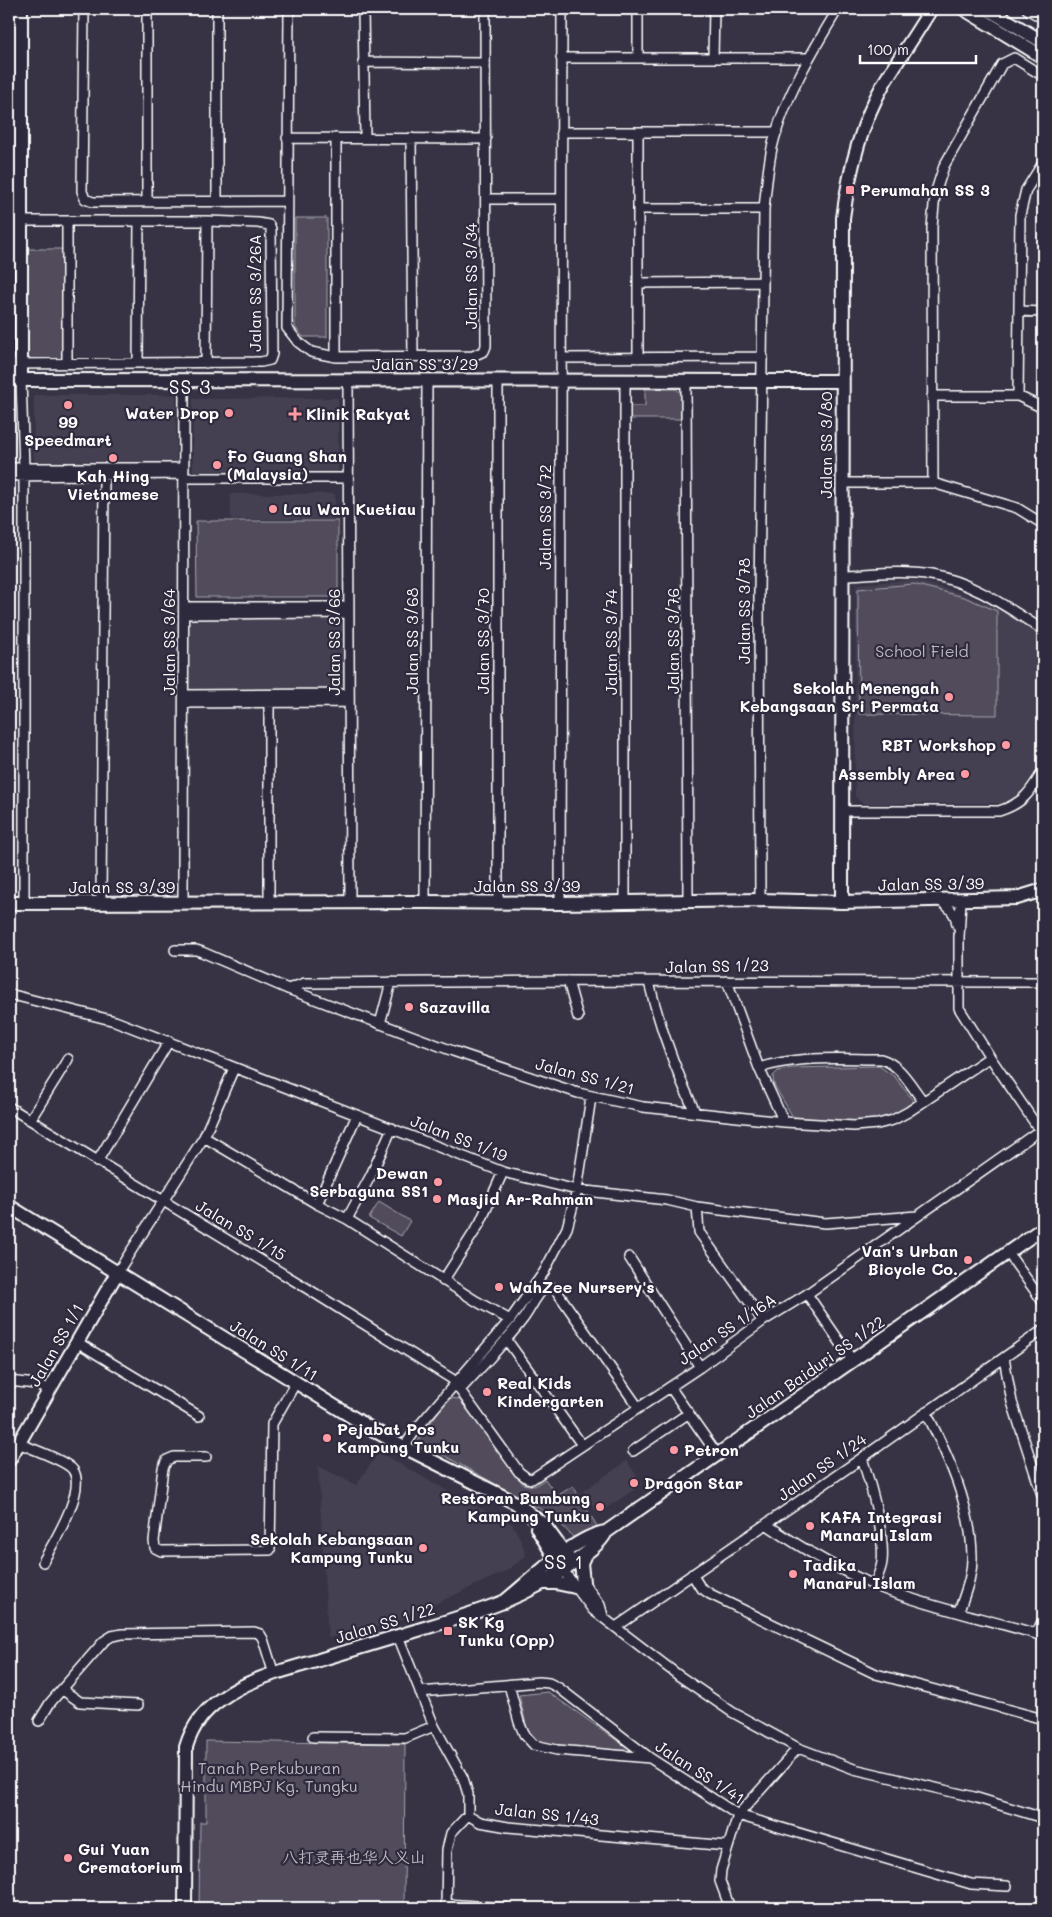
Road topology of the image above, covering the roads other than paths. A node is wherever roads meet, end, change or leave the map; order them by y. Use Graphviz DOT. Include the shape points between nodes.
graph roads {
  1 [pos="21,9"];
  2 [pos="84,9"];
  3 [pos="147,9"];
  4 [pos="217,9"];
  5 [pos="289,9"];
  6 [pos="363,9"];
  7 [pos="485,9"];
  8 [pos="562,9"];
  9 [pos="638,9"];
  10 [pos="714,9"];
  11 [pos="838,9"];
  12 [pos="931,9"];
  13 [pos="964,9"];
  14 [pos="988,9"];
  15 [pos="1027,9"];
  16 [pos="1043,18"];
  17 [pos="1043,42"];
  18 [pos="1043,57"];
  19 [pos="561,58"];
  20 [pos="638,58"];
  21 [pos="713,58"];
  22 [pos="809,58"];
  23 [pos="363,62"];
  24 [pos="485,63"];
  25 [pos="1043,76"];
  26 [pos="15,107"];
  27 [pos="561,132"];
  28 [pos="638,132"];
  29 [pos="777,132"];
  30 [pos="365,137"];
  31 [pos="287,138"];
  32 [pos="336,138"];
  33 [pos="410,138"];
  34 [pos="486,139"];
  35 [pos="1043,163"];
  36 [pos="1040,174"];
  37 [pos="486,199"];
  38 [pos="561,199"];
  39 [pos="287,201"];
  40 [pos="148,202"];
  41 [pos="218,202"];
  42 [pos="15,208"];
  43 [pos="638,209"];
  44 [pos="764,209"];
  45 [pos="21,221"];
  46 [pos="66,221"];
  47 [pos="139,222"];
  48 [pos="207,222"];
  49 [pos="764,282"];
  50 [pos="638,283"];
  51 [pos="1019,311"];
  52 [pos="1043,312"];
  53 [pos="336,357"];
  54 [pos="413,357"];
  55 [pos="763,357"];
  56 [pos="561,358"];
  57 [pos="638,358"];
  58 [pos="67,363"];
  59 [pos="138,363"];
  60 [pos="206,363"];
  61 [pos="15,364"];
  62 [pos="15,380"];
  63 [pos="184,380"];
  64 [pos="348,380"];
  65 [pos="427,380"];
  66 [pos="498,381"];
  67 [pos="560,381"];
  68 [pos="626,381"];
  69 [pos="686,381"];
  70 [pos="763,381"];
  71 [pos="842,381"];
  72 [pos="932,396"];
  73 [pos="1018,396"];
  74 [pos="1043,408"];
  75 [pos="9,468"];
  76 [pos="24,472"];
  77 [pos="184,473"];
  78 [pos="9,476"];
  79 [pos="104,476"];
  80 [pos="348,478"];
  81 [pos="842,483"];
  82 [pos="933,483"];
  83 [pos="1043,524"];
  84 [pos="843,575"];
  85 [pos="184,610"];
  86 [pos="349,610"];
  87 [pos="1043,630"];
  88 [pos="349,698"];
  89 [pos="184,699"];
  90 [pos="268,702"];
  91 [pos="1043,771"];
  92 [pos="843,811"];
  93 [pos="1043,890"];
  94 [pos="760,900"];
  95 [pos="961,900"];
  96 [pos="940,901"];
  97 [pos="350,902"];
  98 [pos="425,902"];
  99 [pos="498,902"];
  100 [pos="625,902"];
  101 [pos="688,902"];
  102 [pos="842,902"];
  103 [pos="101,903"];
  104 [pos="183,903"];
  105 [pos="269,903"];
  106 [pos="560,903"];
  107 [pos="9,904"];
  108 [pos="24,904"];
  109 [pos="959,937"];
  110 [pos="175,950"];
  111 [pos="568,981"];
  112 [pos="728,981"];
  113 [pos="958,981"];
  114 [pos="391,982"];
  115 [pos="649,982"];
  116 [pos="1043,982"];
  117 [pos="288,989"];
  118 [pos="9,994"];
  119 [pos="578,1017"];
  120 [pos="380,1024"];
  121 [pos="168,1041"];
  122 [pos="990,1057"];
  123 [pos="68,1059"];
  124 [pos="234,1068"];
  125 [pos="759,1068"];
  126 [pos="591,1096"];
  127 [pos="923,1101"];
  128 [pos="9,1107"];
  129 [pos="695,1112"];
  130 [pos="357,1115"];
  131 [pos="30,1120"];
  132 [pos="784,1122"];
  133 [pos="392,1128"];
  134 [pos="1042,1131"];
  135 [pos="204,1137"];
  136 [pos="97,1162"];
  137 [pos="503,1172"];
  138 [pos="577,1190"];
  139 [pos="164,1200"];
  140 [pos="317,1204"];
  141 [pos="9,1206"];
  142 [pos="697,1207"];
  143 [pos="917,1216"];
  144 [pos="347,1219"];
  145 [pos="1043,1228"];
  146 [pos="1008,1253"];
  147 [pos="629,1257"];
  148 [pos="117,1273"];
  149 [pos="443,1281"];
  150 [pos="807,1294"];
  151 [pos="1043,1302"];
  152 [pos="510,1320"];
  153 [pos="763,1321"];
  154 [pos="1043,1330"];
  155 [pos="506,1339"];
  156 [pos="77,1342"];
  157 [pos="1004,1358"];
  158 [pos="853,1360"];
  159 [pos="700,1367"];
  160 [pos="9,1381"];
  161 [pos="296,1382"];
  162 [pos="458,1386"];
  163 [pos="670,1386"];
  164 [pos="49,1390"];
  165 [pos="638,1407"];
  166 [pos="926,1412"];
  167 [pos="689,1413"];
  168 [pos="199,1416"];
  169 [pos="18,1443"];
  170 [pos="582,1445"];
  171 [pos="404,1448"];
  172 [pos="633,1451"];
  173 [pos="717,1454"];
  174 [pos="206,1457"];
  175 [pos="862,1458"];
  176 [pos="9,1460"];
  177 [pos="1043,1498"];
  178 [pos="766,1524"];
  179 [pos="545,1532"];
  180 [pos="606,1532"];
  181 [pos="583,1548"];
  182 [pos="42,1562"];
  183 [pos="564,1562"];
  184 [pos="692,1574"];
  185 [pos="541,1579"];
  186 [pos="579,1584"];
  187 [pos="874,1585"];
  188 [pos="959,1611"];
  189 [pos="1043,1620"];
  190 [pos="616,1627"];
  191 [pos="1040,1635"];
  192 [pos="398,1636"];
  193 [pos="274,1674"];
  194 [pos="509,1685"];
  195 [pos="63,1690"];
  196 [pos="420,1692"];
  197 [pos="138,1705"];
  198 [pos="1043,1719"];
  199 [pos="39,1721"];
  200 [pos="434,1726"];
  201 [pos="313,1737"];
  202 [pos="798,1748"];
  203 [pos="650,1758"];
  204 [pos="738,1815"];
  205 [pos="468,1816"];
  206 [pos="1043,1818"];
  207 [pos="728,1846"];
  208 [pos="1007,1886"];
  209 [pos="446,1906"];
  210 [pos="184,1908"];
  211 [pos="505,1908"];
  212 [pos="730,1908"];
  1 -- 26 [label="street"];
  2 -- 40 [label="street" via="82,191 85,199 93,202"];
  3 -- 40 [label="street"];
  4 -- 41 [label="street"];
  5 -- 31 [label="street"];
  6 -- 23 [label="street"];
  7 -- 24 [label="street, Jalan SS 3/34"];
  8 -- 19 [label="street, Jalan SS 3/72"];
  9 -- 20 [label="street"];
  10 -- 21 [label="street"];
  11 -- 22 [label="street, Jalan SS 3/78"];
  12 -- 71 [label="street, Jalan SS 3/80" via="880,92 851,167 844,218"];
  13 -- 18 [label="street"];
  14 -- 17 [label="street"];
  15 -- 16 [label="street"];
  19 -- 20 [label="street"];
  19 -- 27 [label="street, Jalan SS 3/72"];
  20 -- 21 [label="street"];
  21 -- 22 [label="street"];
  22 -- 29 [label="street, Jalan SS 3/78"];
  23 -- 24 [label="street"];
  23 -- 30 [label="street"];
  24 -- 34 [label="street, Jalan SS 3/34"];
  25 -- 72 [label="street" via="1014,58 1002,64 944,166 935,194 932,227"];
  26 -- 42 [label="street"];
  27 -- 28 [label="street"];
  27 -- 38 [label="street, Jalan SS 3/72"];
  28 -- 29 [label="street"];
  28 -- 43 [label="street"];
  29 -- 44 [label="street, Jalan SS 3/78" via="767,173"];
  30 -- 32 [label="street"];
  30 -- 33 [label="street"];
  31 -- 32 [label="street"];
  31 -- 39 [label="street"];
  32 -- 53 [label="street"];
  33 -- 34 [label="street"];
  33 -- 54 [label="street"];
  34 -- 37 [label="street, Jalan SS 3/34"];
  35 -- 36 [label="street"];
  36 -- 51 [label="street" via="1026,190 1021,209"];
  37 -- 38 [label="street"];
  37 -- 54 [label="street, Jalan SS 3/34" via="484,351 473,356"];
  38 -- 56 [label="street, Jalan SS 3/72"];
  39 -- 41 [label="street"];
  39 -- 53 [label="street, Jalan SS 3/34" via="287,328 311,352"];
  40 -- 41 [label="street"];
  42 -- 45 [label="street"];
  43 -- 44 [label="street"];
  43 -- 50 [label="street"];
  44 -- 49 [label="street, Jalan SS 3/78"];
  45 -- 46 [label="street, Jalan SS 3/26A"];
  45 -- 61 [label="street"];
  46 -- 47 [label="street, Jalan SS 3/26A"];
  46 -- 58 [label="street"];
  47 -- 48 [label="street, Jalan SS 3/26A"];
  47 -- 59 [label="street"];
  48 -- 60 [label="street"];
  48 -- 60 [label="street, Jalan SS 3/26A" via="258,223 269,225 271,229 272,354 270,360 261,362"];
  49 -- 50 [label="street"];
  49 -- 55 [label="street, Jalan SS 3/78"];
  50 -- 57 [label="street"];
  51 -- 52 [label="street"];
  51 -- 73 [label="street"];
  53 -- 54 [label="street, Jalan SS 3/34"];
  55 -- 57 [label="street"];
  55 -- 70 [label="street, Jalan SS 3/78"];
  56 -- 57 [label="street"];
  56 -- 67 [label="street, Jalan SS 3/72"];
  58 -- 59 [label="street, Jalan SS 3/26A"];
  58 -- 61 [label="street, Jalan SS 3/26A"];
  59 -- 60 [label="street, Jalan SS 3/26A"];
  61 -- 62 [label="street"];
  62 -- 63 [label="street, Jalan SS 3/29"];
  62 -- 76 [label="street"];
  63 -- 64 [label="street, Jalan SS 3/29"];
  63 -- 77 [label="street, Jalan SS 3/64"];
  64 -- 65 [label="street, Jalan SS 3/29"];
  64 -- 80 [label="street, Jalan SS 3/66"];
  65 -- 66 [label="street, Jalan SS 3/29"];
  65 -- 98 [label="street, Jalan SS 3/68"];
  66 -- 67 [label="street, Jalan SS 3/29"];
  66 -- 99 [label="street, Jalan SS 3/70"];
  67 -- 68 [label="street, Jalan SS 3/29"];
  67 -- 106 [label="street, Jalan SS 3/72"];
  68 -- 69 [label="street, Jalan SS 3/29"];
  68 -- 100 [label="street, Jalan SS 3/74"];
  69 -- 70 [label="street, Jalan SS 3/29"];
  69 -- 101 [label="street, Jalan SS 3/76"];
  70 -- 71 [label="street, Jalan SS 3/29"];
  70 -- 94 [label="street, Jalan SS 3/78" via="759,577"];
  71 -- 81 [label="street, Jalan SS 3/80"];
  72 -- 73 [label="street"];
  72 -- 82 [label="street"];
  73 -- 74 [label="street"];
  75 -- 76 [label="street"];
  76 -- 77 [label="street" via="54,469"];
  76 -- 78 [label="street"];
  76 -- 79 [label="street"];
  76 -- 108 [label="street"];
  77 -- 79 [label="street"];
  77 -- 80 [label="street"];
  77 -- 85 [label="street, Jalan SS 3/64"];
  79 -- 103 [label="street"];
  80 -- 86 [label="street, Jalan SS 3/66"];
  81 -- 82 [label="street"];
  81 -- 84 [label="street, Jalan SS 3/80"];
  82 -- 83 [label="street" via="1017,508"];
  84 -- 87 [label="street" via="915,573 953,580 989,596"];
  84 -- 92 [label="street, Jalan SS 3/80"];
  85 -- 86 [label="street"];
  85 -- 89 [label="street, Jalan SS 3/64"];
  86 -- 88 [label="street, Jalan SS 3/66"];
  88 -- 89 [label="street"];
  88 -- 90 [label="street"];
  88 -- 97 [label="street, Jalan SS 3/66"];
  89 -- 90 [label="street"];
  89 -- 104 [label="street, Jalan SS 3/64"];
  90 -- 105 [label="street"];
  91 -- 92 [label="street" via="1021,801 999,811"];
  92 -- 102 [label="street, Jalan SS 3/80"];
  93 -- 95 [label="street, Jalan SS 3/39" via="1017,898"];
  94 -- 101 [label="street, Jalan SS 3/39"];
  94 -- 102 [label="street, Jalan SS 3/39"];
  95 -- 96 [label="street, Jalan SS 3/39"];
  95 -- 109 [label="street"];
  96 -- 102 [label="street, Jalan SS 3/39"];
  96 -- 109 [label="street" via="954,913"];
  97 -- 98 [label="street, Jalan SS 3/39"];
  97 -- 105 [label="street, Jalan SS 3/39"];
  98 -- 99 [label="street, Jalan SS 3/39"];
  99 -- 106 [label="street, Jalan SS 3/39"];
  100 -- 101 [label="street, Jalan SS 3/39"];
  100 -- 106 [label="street, Jalan SS 3/39"];
  103 -- 104 [label="street, Jalan SS 3/39"];
  103 -- 108 [label="street, Jalan SS 3/39"];
  104 -- 105 [label="street, Jalan SS 3/39"];
  107 -- 108 [label="street, Jalan SS 3/39"];
  109 -- 113 [label="street"];
  110 -- 117 [label="street, Jalan SS 1/21" via="202,952"];
  111 -- 114 [label="street, Jalan SS 1/23"];
  111 -- 115 [label="street, Jalan SS 1/23"];
  111 -- 119 [label="street"];
  112 -- 113 [label="street, Jalan SS 1/23"];
  112 -- 115 [label="street, Jalan SS 1/23"];
  112 -- 125 [label="street"];
  113 -- 116 [label="street, Jalan SS 1/23"];
  113 -- 122 [label="street" via="959,1008"];
  114 -- 117 [label="street, Jalan SS 1/23" via="305,983"];
  114 -- 120 [label="street"];
  115 -- 129 [label="street" via="658,1022"];
  117 -- 120 [label="street, Jalan SS 1/21"];
  118 -- 121 [label="street, Jalan SS 1/19" via="115,1021"];
  120 -- 126 [label="street, Jalan SS 1/21"];
  121 -- 124 [label="street, Jalan SS 1/19"];
  121 -- 136 [label="street"];
  122 -- 127 [label="street, Jalan SS 1/21"];
  122 -- 134 [label="street"];
  123 -- 131 [label="street"];
  124 -- 130 [label="street, Jalan SS 1/19"];
  124 -- 135 [label="street"];
  125 -- 127 [label="street" via="798,1059 881,1059 897,1068"];
  125 -- 132 [label="street"];
  126 -- 129 [label="street, Jalan SS 1/21" via="643,1107"];
  126 -- 138 [label="street"];
  127 -- 132 [label="street, Jalan SS 1/21" via="893,1120 878,1124 854,1126"];
  128 -- 131 [label="street, Jalan SS 1/15"];
  129 -- 132 [label="street, Jalan SS 1/21"];
  130 -- 133 [label="street, Jalan SS 1/19"];
  130 -- 140 [label="street"];
  131 -- 136 [label="street, Jalan SS 1/15"];
  133 -- 137 [label="street, Jalan SS 1/19"];
  133 -- 144 [label="street"];
  134 -- 143 [label="street, Jalan SS 1/16A"];
  135 -- 139 [label="street"];
  135 -- 140 [label="street"];
  136 -- 139 [label="street, Jalan SS 1/15"];
  137 -- 138 [label="street, Jalan SS 1/19"];
  137 -- 149 [label="street" via="480,1223"];
  138 -- 142 [label="street, Jalan SS 1/19" via="667,1200"];
  138 -- 152 [label="street" via="567,1228 544,1272"];
  139 -- 148 [label="street"];
  139 -- 162 [label="street, Jalan SS 1/15"];
  140 -- 144 [label="street"];
  141 -- 148 [label="street, Jalan SS 1/11"];
  142 -- 143 [label="street, Jalan SS 1/19" via="825,1223"];
  142 -- 153 [label="street" via="699,1232"];
  143 -- 150 [label="street, Jalan SS 1/16A"];
  144 -- 149 [label="street"];
  145 -- 146 [label="street, Jalan Baiduri SS 1/22"];
  146 -- 151 [label="street"];
  146 -- 158 [label="street, Jalan Baiduri SS 1/22"];
  147 -- 159 [label="street"];
  148 -- 156 [label="street, Jalan SS 1/1"];
  148 -- 161 [label="street, Jalan SS 1/11"];
  149 -- 152 [label="street"];
  150 -- 153 [label="street, Jalan SS 1/16A"];
  150 -- 158 [label="street"];
  152 -- 162 [label="street"];
  153 -- 159 [label="street, Jalan SS 1/16A"];
  154 -- 157 [label="street, Jalan SS 1/24"];
  155 -- 162 [label="street"];
  155 -- 165 [label="street" via="541,1292 550,1286 554,1288"];
  155 -- 170 [label="street"];
  156 -- 164 [label="street, Jalan SS 1/1"];
  156 -- 168 [label="street"];
  157 -- 166 [label="street, Jalan SS 1/24"];
  157 -- 177 [label="street" via="1012,1402"];
  158 -- 173 [label="street, Jalan Baiduri SS 1/22"];
  159 -- 163 [label="street, Jalan SS 1/16A"];
  160 -- 164 [label="street" via="36,1384"];
  161 -- 171 [label="street, Jalan SS 1/11"];
  161 -- 174 [label="street" via="272,1424 270,1550 161,1551 155,1548 162,1477 167,1460"];
  162 -- 170 [label="street, Jalan SS 1/16A" via="519,1472 527,1478 538,1476"];
  162 -- 171 [label="street" via="417,1428"];
  163 -- 165 [label="street, Jalan SS 1/16A"];
  163 -- 167 [label="street"];
  164 -- 169 [label="street, Jalan SS 1/1"];
  165 -- 170 [label="street, Jalan SS 1/16A"];
  166 -- 175 [label="street, Jalan SS 1/24"];
  166 -- 188 [label="street" via="959,1488 969,1529 970,1580"];
  167 -- 172 [label="street"];
  167 -- 173 [label="street"];
  169 -- 176 [label="street, Jalan SS 1/1"];
  169 -- 182 [label="street" via="66,1464 77,1480 75,1495 60,1531"];
  171 -- 179 [label="street, Jalan SS 1/11" via="501,1495 538,1518"];
  173 -- 180 [label="street, Jalan Baiduri SS 1/22"];
  175 -- 178 [label="street, Jalan SS 1/24"];
  175 -- 187 [label="street" via="882,1546 882,1563"];
  178 -- 184 [label="street, Jalan SS 1/24"];
  178 -- 187 [label="street" via="834,1566"];
  179 -- 181 [label="street"];
  179 -- 183 [label="street, Jalan SS 1/11"];
  179 -- 185 [label="street"];
  180 -- 181 [label="street, Jalan SS 1/22" via="602,1540"];
  181 -- 183 [label="street, Jalan SS 1/22"];
  181 -- 186 [label="street"];
  183 -- 185 [label="street, Jalan SS 1/22"];
  183 -- 186 [label="street"];
  184 -- 190 [label="street, Jalan SS 1/24"];
  184 -- 198 [label="street" via="700,1587 710,1594 876,1674"];
  185 -- 186 [label="street"];
  185 -- 192 [label="street, Jalan SS 1/22" via="504,1602"];
  186 -- 190 [label="street" via="600,1604 603,1616"];
  187 -- 188 [label="street"];
  188 -- 191 [label="street"];
  189 -- 191 [label="street"];
  190 -- 202 [label="street" via="732,1712"];
  192 -- 193 [label="street, Jalan SS 1/22"];
  192 -- 196 [label="street"];
  193 -- 195 [label="street" via="263,1638 254,1632 122,1634 104,1641"];
  193 -- 210 [label="street, Jalan SS 1/22" via="221,1699 191,1733 185,1757"];
  194 -- 196 [label="street, Jalan SS 1/41"];
  194 -- 203 [label="street, Jalan SS 1/41" via="539,1682 559,1688"];
  194 -- 203 [label="street" via="521,1728 534,1745"];
  195 -- 197 [label="street" via="80,1702"];
  195 -- 199 [label="street"];
  196 -- 200 [label="street"];
  200 -- 201 [label="street" via="405,1738"];
  200 -- 205 [label="street" via="463,1778 468,1794"];
  202 -- 204 [label="street"];
  202 -- 206 [label="street" via="854,1769 974,1797"];
  203 -- 204 [label="street, Jalan SS 1/41"];
  204 -- 207 [label="street"];
  204 -- 208 [label="street, Jalan SS 1/41" via="971,1884"];
  205 -- 207 [label="street, Jalan SS 1/43" via="480,1822 508,1827"];
  205 -- 209 [label="street" via="451,1833 447,1850"];
  207 -- 212 [label="street" via="720,1881"];
  209 -- 211 [label="street"];
}
